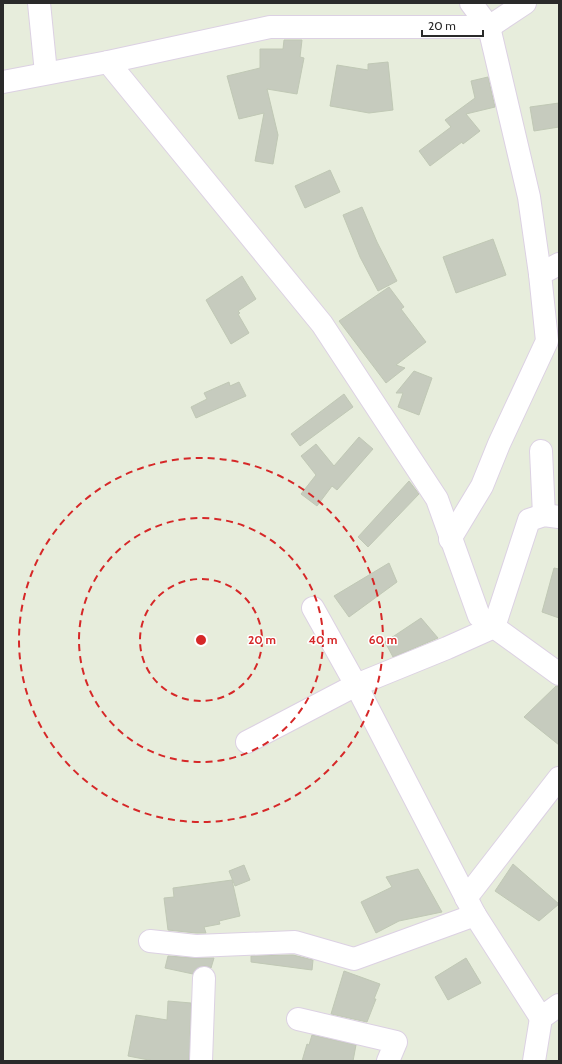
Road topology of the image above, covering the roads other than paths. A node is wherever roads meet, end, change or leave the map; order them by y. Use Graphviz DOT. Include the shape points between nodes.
graph roads {
  1 [pos="39,3"];
  2 [pos="471,3"];
  3 [pos="525,3"];
  4 [pos="489,27"];
  5 [pos="108,62"];
  6 [pos="46,73"];
  7 [pos="3,82"];
  8 [pos="559,264"];
  9 [pos="540,274"];
  10 [pos="553,341"];
  11 [pos="541,451"];
  12 [pos="551,516"];
  13 [pos="450,539"];
  14 [pos="314,608"];
  15 [pos="494,627"];
  16 [pos="559,674"];
  17 [pos="356,685"];
  18 [pos="247,742"];
  19 [pos="559,778"];
  20 [pos="471,906"];
  21 [pos="150,941"];
  22 [pos="204,978"];
  23 [pos="559,1005"];
  24 [pos="541,1018"];
  25 [pos="298,1019"];
  26 [pos="201,1061"];
  27 [pos="388,1061"];
  28 [pos="534,1061"];
  1 -- 6 [label="street"];
  2 -- 4 [label="street"];
  3 -- 4 [label="street"];
  4 -- 5 [label="street" via="270,26"];
  4 -- 9 [label="street" via="529,196"];
  5 -- 6 [label="street"];
  5 -- 13 [label="street" via="322,324 437,499"];
  6 -- 7 [label="street"];
  8 -- 9 [label="street"];
  9 -- 10 [label="street"];
  10 -- 13 [label="street" via="498,444 482,486"];
  11 -- 12 [label="street"];
  12 -- 15 [label="street" via="529,520"];
  13 -- 15 [label="street" via="480,616"];
  14 -- 17 [label="street"];
  15 -- 16 [label="street"];
  15 -- 17 [label="street"];
  17 -- 18 [label="street"];
  17 -- 20 [label="street"];
  19 -- 20 [label="street"];
  20 -- 21 [label="street" via="354,959 295,942 196,946"];
  20 -- 24 [label="street"];
  22 -- 26 [label="street"];
  23 -- 24 [label="street"];
  24 -- 28 [label="street"];
  25 -- 27 [label="street" via="396,1042"];
}
